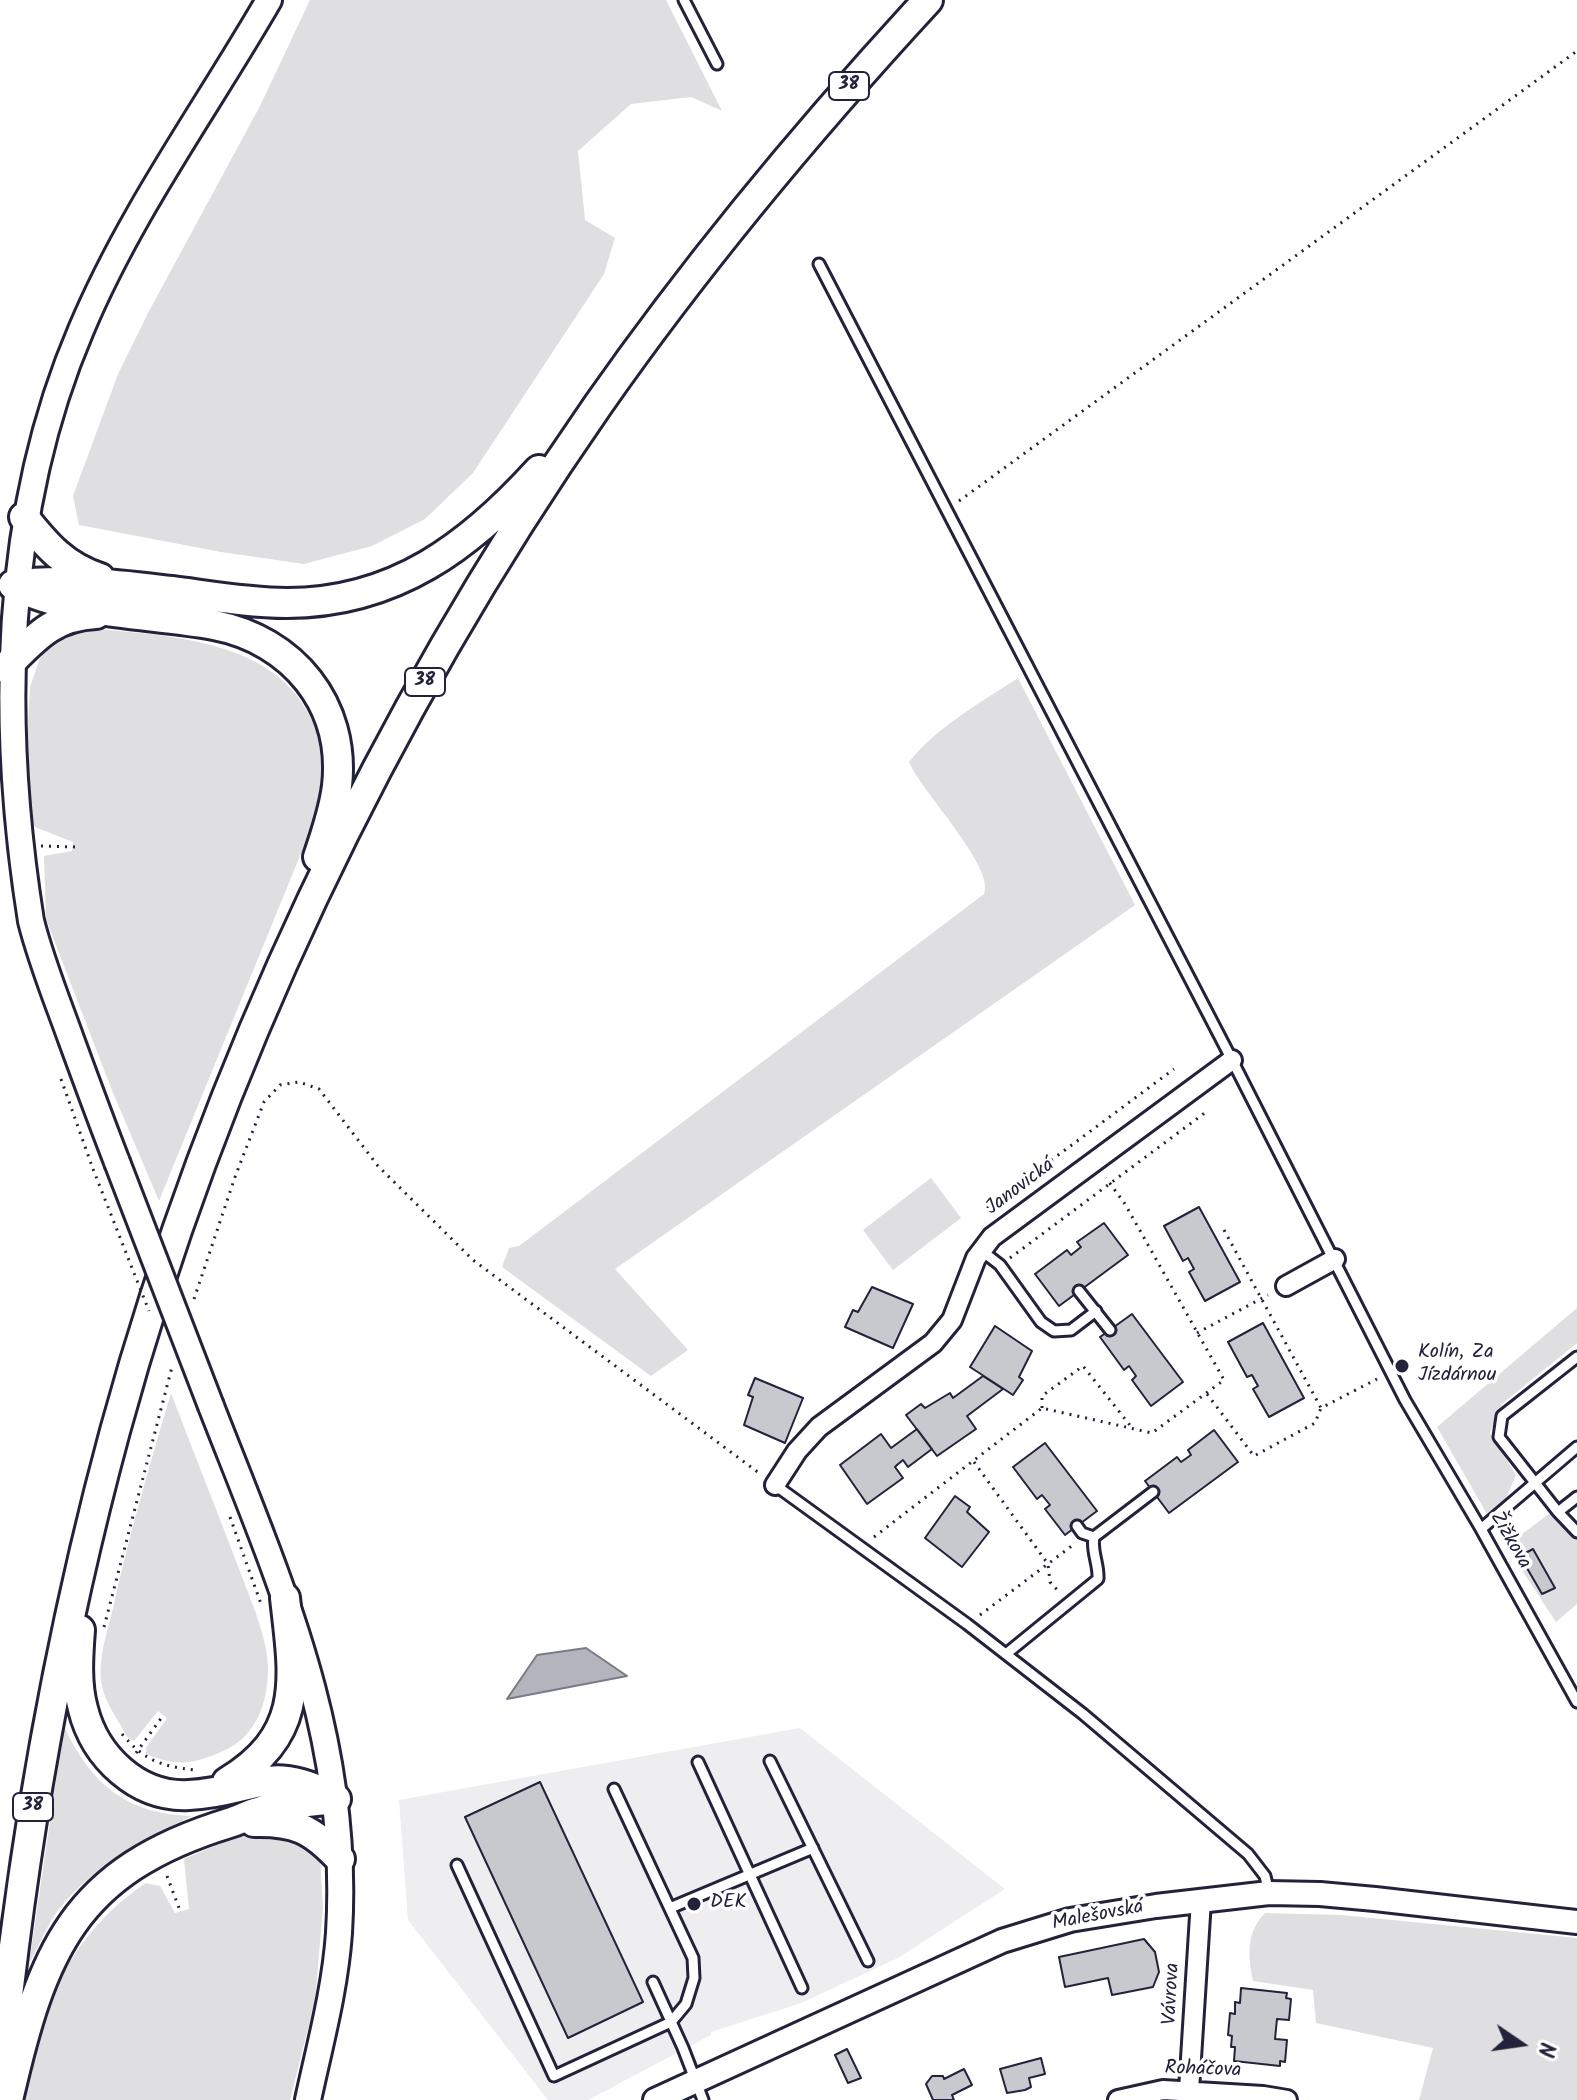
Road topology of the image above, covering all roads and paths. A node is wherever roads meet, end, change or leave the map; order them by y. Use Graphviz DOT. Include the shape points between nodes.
graph roads {
  1 [pos="269,0"];
  2 [pos="684,0"];
  3 [pos="928,0"];
  4 [pos="1577,51"];
  5 [pos="717,64"];
  6 [pos="819,264"];
  7 [pos="596,408"];
  8 [pos="947,510"];
  9 [pos="24,517"];
  10 [pos="7,585"];
  11 [pos="126,600"];
  12 [pos="5,668"];
  13 [pos="78,847"];
  14 [pos="17,849"];
  15 [pos="281,971"];
  16 [pos="1232,1060"];
  17 [pos="1174,1069"];
  18 [pos="1206,1112"];
  19 [pos="1093,1161"];
  20 [pos="93,1169"];
  21 [pos="1110,1183"];
  22 [pos="987,1208"];
  23 [pos="1224,1230"];
  24 [pos="982,1251"];
  25 [pos="1335,1259"];
  26 [pos="1000,1265"];
  27 [pos="1286,1286"];
  28 [pos="1079,1291"];
  29 [pos="1262,1299"];
  30 [pos="192,1305"];
  31 [pos="149,1311"];
  32 [pos="1096,1311"];
  33 [pos="1110,1330"];
  34 [pos="1197,1333"];
  35 [pos="1577,1357"];
  36 [pos="1391,1372"];
  37 [pos="177,1381"];
  38 [pos="1206,1393"];
  39 [pos="1042,1408"];
  40 [pos="1321,1408"];
  41 [pos="1133,1429"];
  42 [pos="1577,1447"];
  43 [pos="973,1461"];
  44 [pos="1534,1483"];
  45 [pos="775,1485"];
  46 [pos="1153,1492"];
  47 [pos="1577,1497"];
  48 [pos="226,1508"];
  49 [pos="1558,1512"];
  50 [pos="1481,1529"];
  51 [pos="1079,1530"];
  52 [pos="1577,1532"];
  53 [pos="1094,1537"];
  54 [pos="86,1545"];
  55 [pos="862,1548"];
  56 [pos="1048,1564"];
  57 [pos="273,1601"];
  58 [pos="1069,1604"];
  59 [pos="967,1624"];
  60 [pos="101,1640"];
  61 [pos="1006,1654"];
  62 [pos="1577,1681"];
  63 [pos="1568,1689"];
  64 [pos="1577,1702"];
  65 [pos="162,1717"];
  66 [pos="120,1732"];
  67 [pos="770,1761"];
  68 [pos="129,1762"];
  69 [pos="698,1762"];
  70 [pos="203,1781"];
  71 [pos="614,1789"];
  72 [pos="336,1799"];
  73 [pos="233,1822"];
  74 [pos="813,1848"];
  75 [pos="158,1850"];
  76 [pos="340,1859"];
  77 [pos="457,1865"];
  78 [pos="750,1874"];
  79 [pos="1269,1893"];
  80 [pos="1201,1900"];
  81 [pos="179,1908"];
  82 [pos="670,1908"];
  83 [pos="1577,1922"];
  84 [pos="868,1961"];
  85 [pos="653,1982"];
  86 [pos="802,1988"];
  87 [pos="671,2022"];
  88 [pos="0,2071"];
  89 [pos="700,2090"];
  90 [pos="1189,2090"];
  91 [pos="309,2094"];
  92 [pos="8,2100"];
  93 [pos="655,2100"];
  94 [pos="1118,2100"];
  95 [pos="1287,2100"];
  1 -- 9 [label="main road" via="122,246 81,328 53,400"];
  2 -- 5 [label="lane"];
  3 -- 7 [label="main road, 38" via="733,223"];
  4 -- 8 [label="path"];
  6 -- 8 [label="lane, Žižkova"];
  7 -- 11 [label="main road, 38" via="498,514 409,576 356,594 290,603"];
  7 -- 15 [label="main road, 38" via="488,574 422,688"];
  8 -- 16 [label="lane, Žižkova"];
  9 -- 10 [label="main road"];
  9 -- 11 [label="main road" via="73,568"];
  10 -- 11 [label="main road, 38" via="44,598"];
  10 -- 12 [label="main road"];
  11 -- 12 [label="main road" via="56,622"];
  11 -- 15 [label="main road, 38" via="262,641 301,669 322,698 336,744 336,795"];
  12 -- 14 [label="main road" via="8,782"];
  13 -- 14 [label="path"];
  14 -- 57 [label="main road, bridge" via="50,982 211,1406"];
  15 -- 54 [label="main road, 38" via="170,1252"];
  16 -- 19 [label="street, Janovická"];
  16 -- 25 [label="lane, Žižkova"];
  17 -- 22 [label="path"];
  18 -- 21 [label="path"];
  19 -- 21 [label="path"];
  19 -- 24 [label="street, Janovická" via="992,1237"];
  20 -- 31 [label="path, bridge"];
  21 -- 26 [label="path"];
  21 -- 34 [label="path"];
  23 -- 29 [label="path"];
  24 -- 26 [label="lane"];
  24 -- 45 [label="street, Janovická" via="952,1320 933,1343 819,1427"];
  25 -- 27 [label="street"];
  25 -- 36 [label="lane, Žižkova"];
  26 -- 32 [label="lane" via="1041,1322 1054,1331 1071,1330"];
  27 -- 29 [label="path"];
  28 -- 32 [label="lane"];
  29 -- 34 [label="path"];
  29 -- 40 [label="path"];
  30 -- 45 [label="path" via="264,1102 280,1085 299,1082 319,1089 378,1166 473,1260"];
  32 -- 33 [label="lane"];
  34 -- 38 [label="path" via="1224,1380"];
  35 -- 44 [label="lane" via="1502,1416 1499,1437"];
  36 -- 40 [label="path"];
  36 -- 50 [label="lane, Žižkova"];
  37 -- 60 [label="path" via="173,1365"];
  38 -- 40 [label="path" via="1254,1456 1315,1423"];
  38 -- 41 [label="path" via="1152,1433"];
  39 -- 41 [label="path"];
  39 -- 41 [label="path" via="1042,1396 1083,1366"];
  39 -- 43 [label="path"];
  42 -- 44 [label="lane"];
  43 -- 55 [label="path"];
  43 -- 56 [label="path"];
  44 -- 49 [label="lane"];
  44 -- 50 [label="lane"];
  45 -- 55 [label="lane"];
  46 -- 53 [label="lane"];
  47 -- 49 [label="lane"];
  48 -- 57 [label="path"];
  49 -- 52 [label="lane"];
  50 -- 63 [label="lane, Žižkova"];
  51 -- 53 [label="lane"];
  51 -- 56 [label="path" via="1075,1543"];
  53 -- 58 [label="lane" via="1098,1579"];
  54 -- 68 [label="main road, 38" via="80,1693 91,1730"];
  54 -- 88 [label="main road, 38" via="34,1804"];
  55 -- 59 [label="lane"];
  56 -- 58 [label="path" via="1050,1582"];
  56 -- 59 [label="path"];
  57 -- 70 [label="main road" via="293,1679 282,1727 261,1758"];
  57 -- 72 [label="main road" via="321,1716"];
  58 -- 61 [label="lane"];
  59 -- 61 [label="lane"];
  61 -- 79 [label="lane" via="1248,1854 1265,1876"];
  62 -- 63 [label="lane"];
  63 -- 64 [label="lane, Žižkova"];
  65 -- 68 [label="path"];
  66 -- 68 [label="path"];
  67 -- 74 [label="lane"];
  68 -- 70 [label="path" via="165,1767"];
  68 -- 70 [label="main road, 38" via="143,1786 166,1793 193,1795"];
  69 -- 78 [label="lane"];
  70 -- 72 [label="main road, 38" via="286,1779"];
  71 -- 82 [label="lane"];
  72 -- 73 [label="main road" via="260,1811"];
  72 -- 76 [label="main road"];
  73 -- 75 [label="main road"];
  73 -- 76 [label="main road" via="302,1827"];
  74 -- 78 [label="lane"];
  74 -- 84 [label="lane"];
  75 -- 81 [label="path"];
  75 -- 92 [label="main road" via="107,1884 58,1945 31,2008"];
  76 -- 91 [label="main road" via="334,1981"];
  77 -- 87 [label="lane" via="554,2076"];
  78 -- 82 [label="lane"];
  78 -- 86 [label="lane"];
  79 -- 80 [label="street, Malešovská"];
  79 -- 83 [label="street, Malešovská"];
  80 -- 89 [label="street, Malešovská" via="1070,1920 1002,1941"];
  80 -- 90 [label="street, Vávrova"];
  82 -- 87 [label="lane" via="693,1958 694,1978 686,2004"];
  85 -- 87 [label="lane"];
  87 -- 89 [label="lane"];
  89 -- 93 [label="street, Malešovská"];
  90 -- 94 [label="street, Roháčova"];
  90 -- 95 [label="street, Roháčova"];
}
